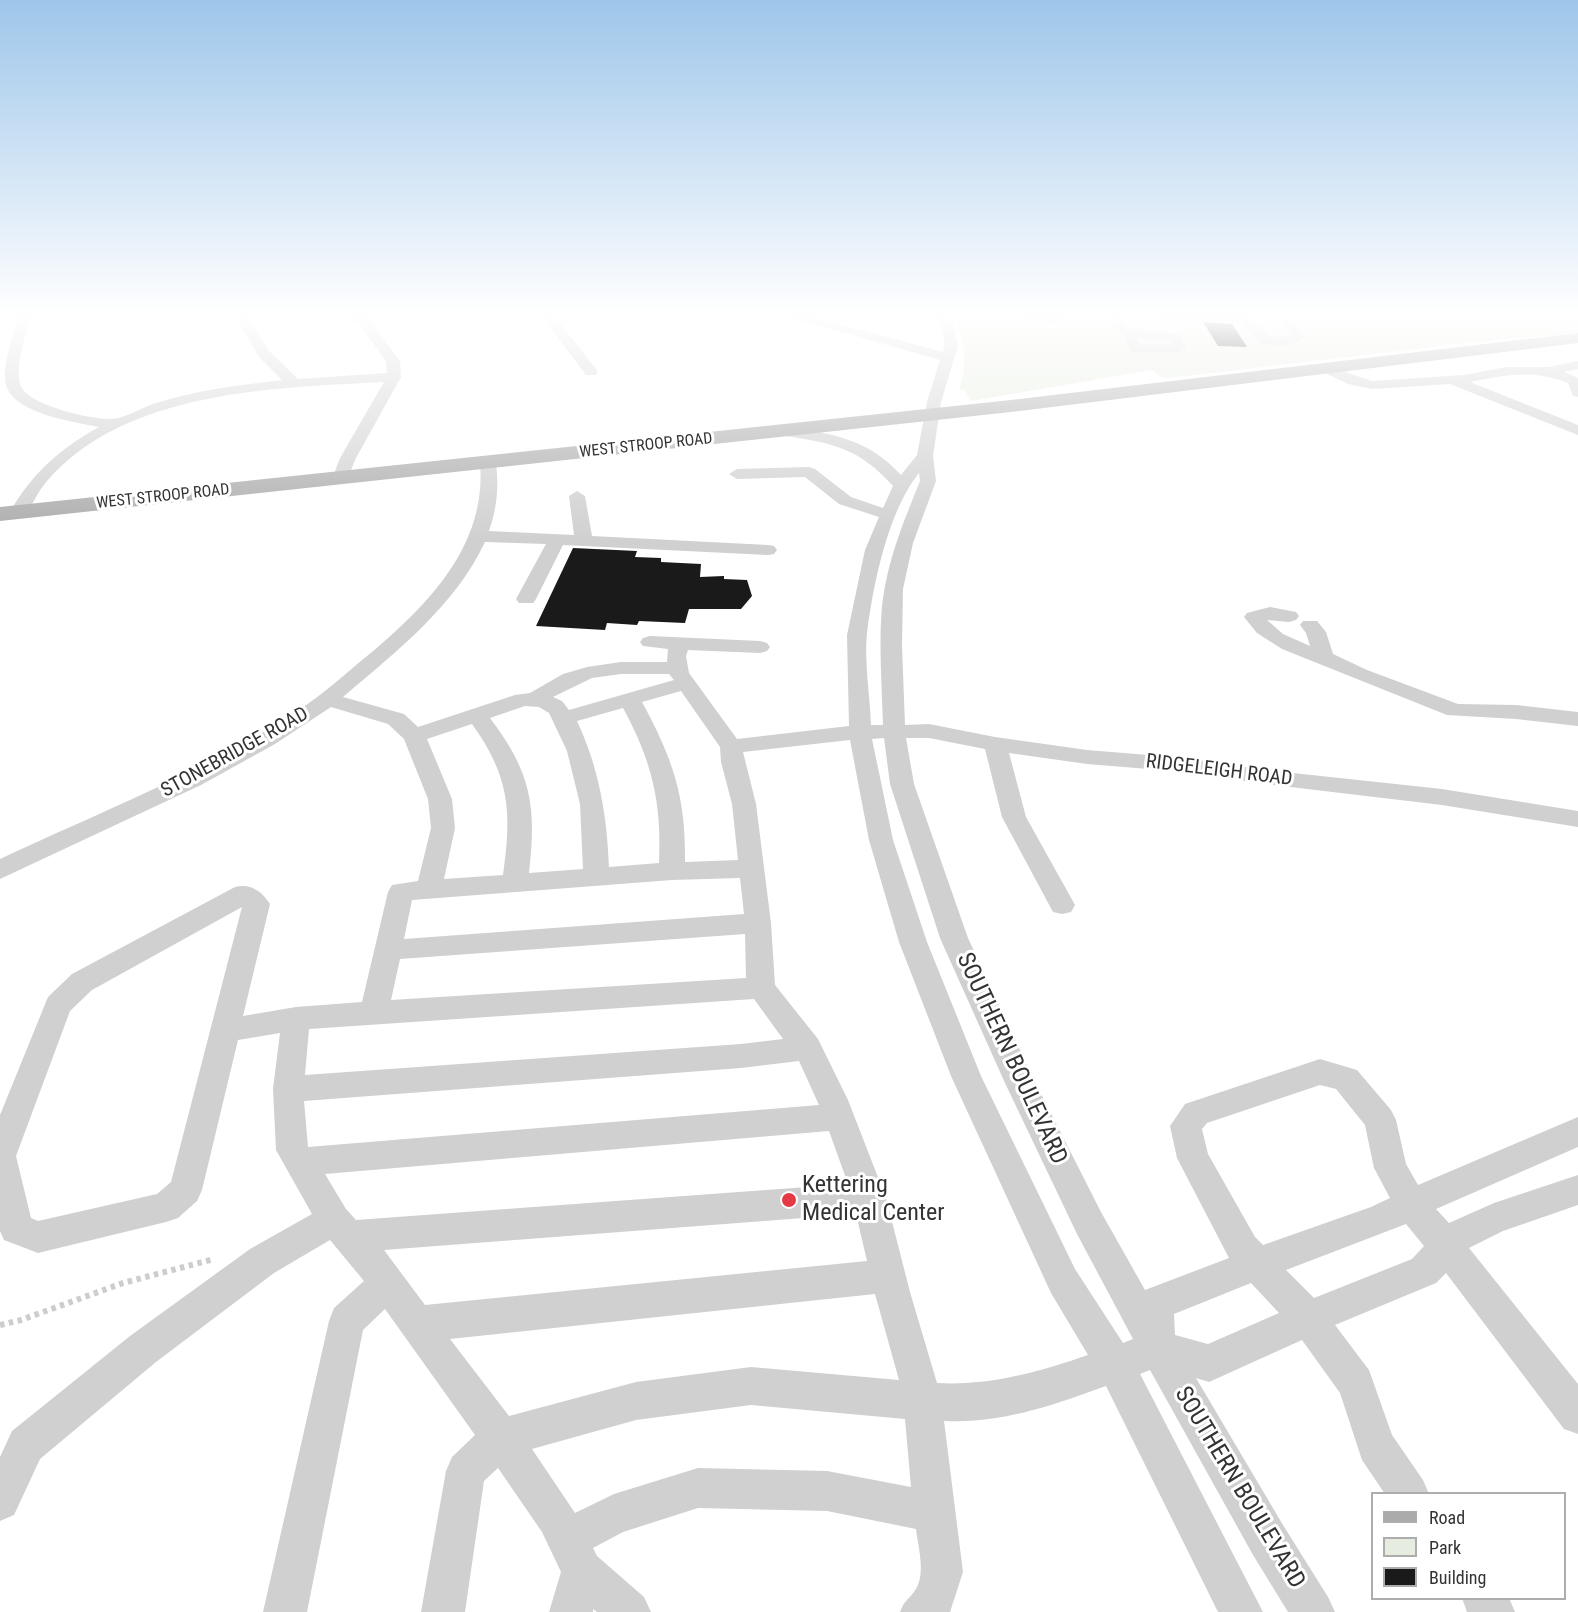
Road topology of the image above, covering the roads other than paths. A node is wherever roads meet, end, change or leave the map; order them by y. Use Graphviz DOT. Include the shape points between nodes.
graph roads {
  1 [pos="15,389"];
  2 [pos="245,389"];
  3 [pos="387,389"];
  4 [pos="938,389"];
  5 [pos="1141,389"];
  6 [pos="1477,389"];
  7 [pos="932,414"];
  8 [pos="115,425"];
  9 [pos="1578,430"];
  10 [pos="785,431"];
  11 [pos="925,456"];
  12 [pos="488,463"];
  13 [pos="737,474"];
  14 [pos="339,479"];
  15 [pos="901,485"];
  16 [pos="577,496"];
  17 [pos="9,513"];
  18 [pos="889,514"];
  19 [pos="480,536"];
  20 [pos="558,538"];
  21 [pos="582,541"];
  22 [pos="768,550"];
  23 [pos="526,598"];
  24 [pos="1289,616"];
  25 [pos="1310,626"];
  26 [pos="650,642"];
  27 [pos="1286,644"];
  28 [pos="760,647"];
  29 [pos="1324,658"];
  30 [pos="681,665"];
  31 [pos="1360,674"];
  32 [pos="327,699"];
  33 [pos="536,699"];
  34 [pos="630,700"];
  35 [pos="476,715"];
  36 [pos="564,718"];
  37 [pos="1578,719"];
  38 [pos="894,730"];
  39 [pos="860,732"];
  40 [pos="414,736"];
  41 [pos="995,744"];
  42 [pos="731,747"];
  43 [pos="1578,819"];
  44 [pos="0,870"];
  45 [pos="752,870"];
  46 [pos="672,871"];
  47 [pos="596,877"];
  48 [pos="515,882"];
  49 [pos="429,890"];
  50 [pos="1062,905"];
  51 [pos="758,923"];
  52 [pos="389,950"];
  53 [pos="761,988"];
  54 [pos="374,1013"];
  55 [pos="296,1019"];
  56 [pos="226,1029"];
  57 [pos="807,1048"];
  58 [pos="288,1089"];
  59 [pos="840,1117"];
  60 [pos="1578,1131"];
  61 [pos="299,1162"];
  62 [pos="1578,1190"];
  63 [pos="869,1198"];
  64 [pos="1412,1206"];
  65 [pos="341,1228"];
  66 [pos="1446,1247"];
  67 [pos="1257,1264"];
  68 [pos="888,1276"];
  69 [pos="387,1283"];
  70 [pos="1308,1318"];
  71 [pos="418,1324"];
  72 [pos="1158,1349"];
  73 [pos="1115,1365"];
  74 [pos="923,1400"];
  75 [pos="1578,1415"];
  76 [pos="501,1438"];
  77 [pos="1408,1492"];
  78 [pos="0,1501"];
  79 [pos="934,1512"];
  80 [pos="575,1556"];
  81 [pos="285,1612"];
  82 [pos="443,1612"];
  83 [pos="571,1612"];
  84 [pos="629,1612"];
  85 [pos="922,1612"];
  86 [pos="1241,1612"];
  87 [pos="1313,1612"];
  1 -- 8 [label="street" via="29,402 46,409"];
  2 -- 8 [label="street" via="182,400"];
  3 -- 14 [label="street"];
  4 -- 7 [label="street, SOUTHERN BOULEVARD"];
  5 -- 7 [label="main road, WEST STROOP ROAD"];
  6 -- 9 [label="street"];
  7 -- 10 [label="main road, WEST STROOP ROAD"];
  7 -- 11 [label="street, SOUTHERN BOULEVARD"];
  8 -- 17 [label="street" via="59,459"];
  10 -- 12 [label="main road, WEST STROOP ROAD"];
  10 -- 15 [label="street" via="858,446 887,467"];
  11 -- 15 [label="street, SOUTHERN BOULEVARD"];
  11 -- 38 [label="street, SOUTHERN BOULEVARD" via="928,481 904,543 894,589"];
  12 -- 14 [label="main road, WEST STROOP ROAD"];
  12 -- 19 [label="street, STONEBRIDGE ROAD" via="490,500"];
  13 -- 18 [label="street" via="809,472 831,492 858,508"];
  14 -- 17 [label="main road, WEST STROOP ROAD"];
  15 -- 18 [label="street, SOUTHERN BOULEVARD"];
  16 -- 21 [label="street"];
  18 -- 39 [label="street, SOUTHERN BOULEVARD" via="874,550 857,635"];
  19 -- 20 [label="street"];
  19 -- 32 [label="street, STONEBRIDGE ROAD" via="452,580 411,629"];
  20 -- 21 [label="street"];
  20 -- 23 [label="street"];
  21 -- 22 [label="street"];
  24 -- 27 [label="street" via="1270,613 1254,617 1262,630"];
  25 -- 29 [label="street" via="1316,632"];
  26 -- 30 [label="street"];
  27 -- 29 [label="street"];
  27 -- 31 [label="street" via="1294,658 1339,674"];
  28 -- 30 [label="street"];
  29 -- 31 [label="street"];
  30 -- 33 [label="street" via="584,672 554,685"];
  30 -- 34 [label="street"];
  30 -- 42 [label="street"];
  31 -- 37 [label="street" via="1455,710"];
  32 -- 40 [label="street" via="396,719"];
  32 -- 44 [label="street, STONEBRIDGE ROAD" via="213,770"];
  33 -- 35 [label="street"];
  33 -- 36 [label="street" via="555,706"];
  34 -- 36 [label="street"];
  34 -- 46 [label="street" via="666,779 672,815"];
  35 -- 40 [label="street"];
  35 -- 48 [label="street" via="501,750 514,778 520,811"];
  36 -- 47 [label="street" via="588,774"];
  38 -- 39 [label="street, RIDGELEIGH ROAD"];
  38 -- 41 [label="street, RIDGELEIGH ROAD" via="929,731"];
  38 -- 72 [label="street, SOUTHERN BOULEVARD" via="902,784 954,938 1089,1223"];
  39 -- 42 [label="street, RIDGELEIGH ROAD"];
  39 -- 73 [label="street, SOUTHERN BOULEVARD" via="884,851 913,942 966,1076 1063,1281"];
  40 -- 49 [label="street" via="440,799 443,828"];
  41 -- 43 [label="street, RIDGELEIGH ROAD" via="1442,797"];
  41 -- 50 [label="street" via="1014,817"];
  42 -- 45 [label="street" via="744,804"];
  45 -- 46 [label="street"];
  45 -- 51 [label="street"];
  46 -- 47 [label="street"];
  47 -- 48 [label="street"];
  48 -- 49 [label="street"];
  49 -- 52 [label="street" via="401,892"];
  51 -- 52 [label="street"];
  51 -- 53 [label="street"];
  52 -- 54 [label="street"];
  53 -- 54 [label="street"];
  53 -- 57 [label="street"];
  54 -- 55 [label="street"];
  55 -- 56 [label="street"];
  55 -- 58 [label="street"];
  56 -- 56 [label="street" via="257,904 244,894 82,982 57,1005 0,1156 16,1228 38,1237 166,1207 185,1190"];
  57 -- 58 [label="street"];
  57 -- 59 [label="street"];
  58 -- 61 [label="street" via="292,1150"];
  59 -- 61 [label="street"];
  59 -- 63 [label="street"];
  60 -- 64 [label="street"];
  61 -- 65 [label="street"];
  62 -- 66 [label="street" via="1494,1219 1454,1238"];
  63 -- 65 [label="street"];
  63 -- 68 [label="street"];
  64 -- 66 [label="street"];
  64 -- 67 [label="street"];
  64 -- 67 [label="street" via="1390,1168 1380,1120 1346,1079 1320,1072 1196,1113 1186,1126 1193,1158 1243,1249"];
  65 -- 69 [label="street"];
  65 -- 78 [label="street" via="262,1261 143,1349 26,1445"];
  66 -- 70 [label="street" via="1424,1271"];
  66 -- 75 [label="street"];
  67 -- 70 [label="street"];
  67 -- 72 [label="street" via="1155,1304"];
  68 -- 71 [label="street"];
  68 -- 74 [label="street"];
  69 -- 71 [label="street"];
  69 -- 81 [label="street" via="347,1321"];
  70 -- 72 [label="street" via="1209,1363"];
  70 -- 77 [label="street" via="1356,1383 1376,1446"];
  71 -- 76 [label="street"];
  72 -- 73 [label="street"];
  72 -- 87 [label="street, SOUTHERN BOULEVARD"];
  73 -- 74 [label="street" via="1036,1392 960,1403"];
  73 -- 86 [label="street, SOUTHERN BOULEVARD"];
  74 -- 76 [label="street" via="751,1386 636,1401"];
  74 -- 79 [label="street"];
  76 -- 80 [label="street" via="556,1518"];
  76 -- 82 [label="street" via="466,1471"];
  79 -- 80 [label="street" via="827,1491 698,1488 614,1514"];
  79 -- 85 [label="street" via="942,1572 931,1606"];
  80 -- 83 [label="street"];
  80 -- 84 [label="street"];
}
